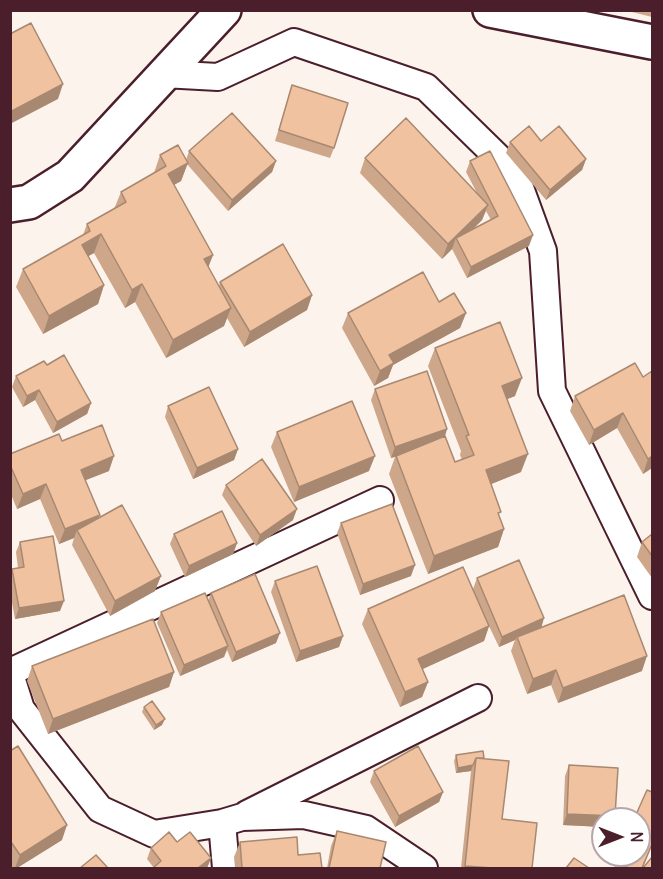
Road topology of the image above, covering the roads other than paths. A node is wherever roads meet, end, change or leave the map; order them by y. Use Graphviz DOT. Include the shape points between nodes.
graph roads {
  1 [pos="225,10"];
  2 [pos="490,10"];
  3 [pos="652,42"];
  4 [pos="164,74"];
  5 [pos="10,205"];
  6 [pos="380,500"];
  7 [pos="652,596"];
  8 [pos="10,673"];
  9 [pos="478,698"];
  10 [pos="232,820"];
  11 [pos="226,868"];
  12 [pos="424,868"];
  1 -- 4 [label="main road"];
  2 -- 3 [label="main road"];
  4 -- 5 [label="main road" via="70,176 28,202"];
  4 -- 7 [label="street" via="218,77 294,42 426,87 515,174 543,251 552,391"];
  6 -- 8 [label="street"];
  8 -- 10 [label="street" via="21,709 100,809 154,834"];
  9 -- 10 [label="street"];
  10 -- 11 [label="street"];
  10 -- 12 [label="street" via="304,815 366,829"];
}
